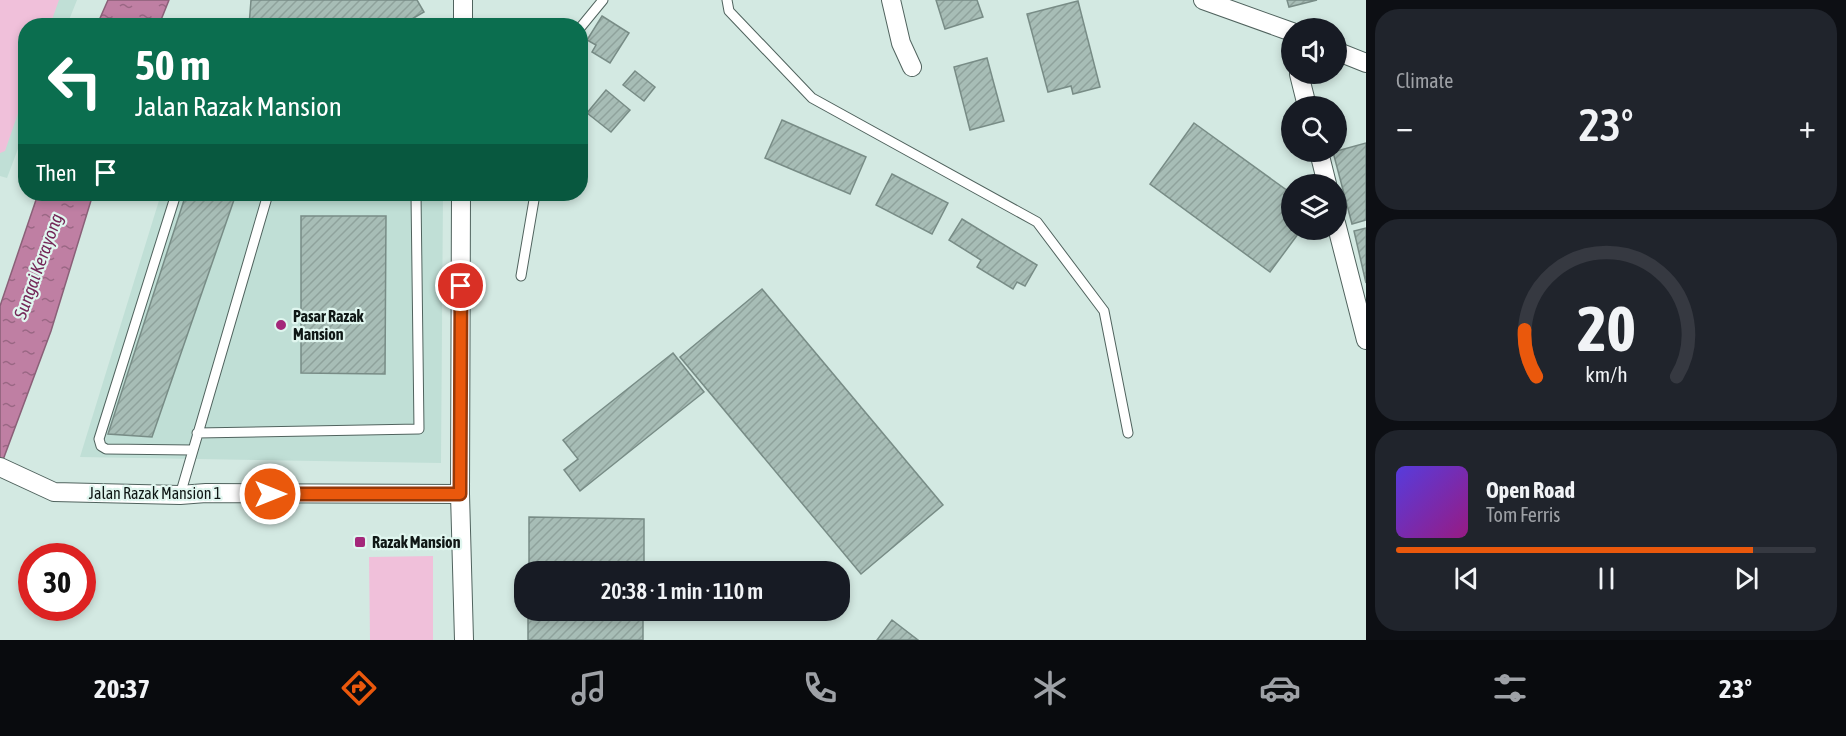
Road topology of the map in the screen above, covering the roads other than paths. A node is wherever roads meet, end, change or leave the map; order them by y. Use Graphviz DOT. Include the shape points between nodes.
graph roads {
  1 [pos="463,0"];
  2 [pos="603,0"];
  3 [pos="727,0"];
  4 [pos="891,0"];
  5 [pos="1203,0"];
  6 [pos="1226,4"];
  7 [pos="463,18"];
  8 [pos="588,18"];
  9 [pos="1281,27"];
  10 [pos="1347,55"];
  11 [pos="1366,63"];
  12 [pos="912,68"];
  13 [pos="174,201"];
  14 [pos="266,201"];
  15 [pos="416,201"];
  16 [pos="461,201"];
  17 [pos="534,201"];
  18 [pos="1340,240"];
  19 [pos="522,276"];
  20 [pos="1366,340"];
  21 [pos="197,433"];
  22 [pos="1128,433"];
  23 [pos="192,450"];
  24 [pos="0,467"];
  25 [pos="460,494"];
  26 [pos="180,495"];
  27 [pos="464,640"];
  1 -- 7 [label="street"];
  2 -- 8 [label="lane"];
  3 -- 22 [label="lane" via="729,10 812,98 1037,222 1104,311"];
  4 -- 12 [label="street" via="900,43"];
  5 -- 6 [label="street"];
  6 -- 9 [label="street"];
  10 -- 11 [label="street"];
  13 -- 23 [label="lane" via="99,440 106,449"];
  14 -- 21 [label="lane"];
  15 -- 21 [label="lane" via="419,429"];
  16 -- 25 [label="street"];
  17 -- 19 [label="lane"];
  18 -- 20 [label="street"];
  21 -- 23 [label="lane"];
  23 -- 26 [label="lane"];
  24 -- 26 [label="street, Jalan Razak Mansion 1" via="54,492"];
  25 -- 26 [label="street, Jalan Razak Mansion 1"];
  25 -- 27 [label="street"];
}
